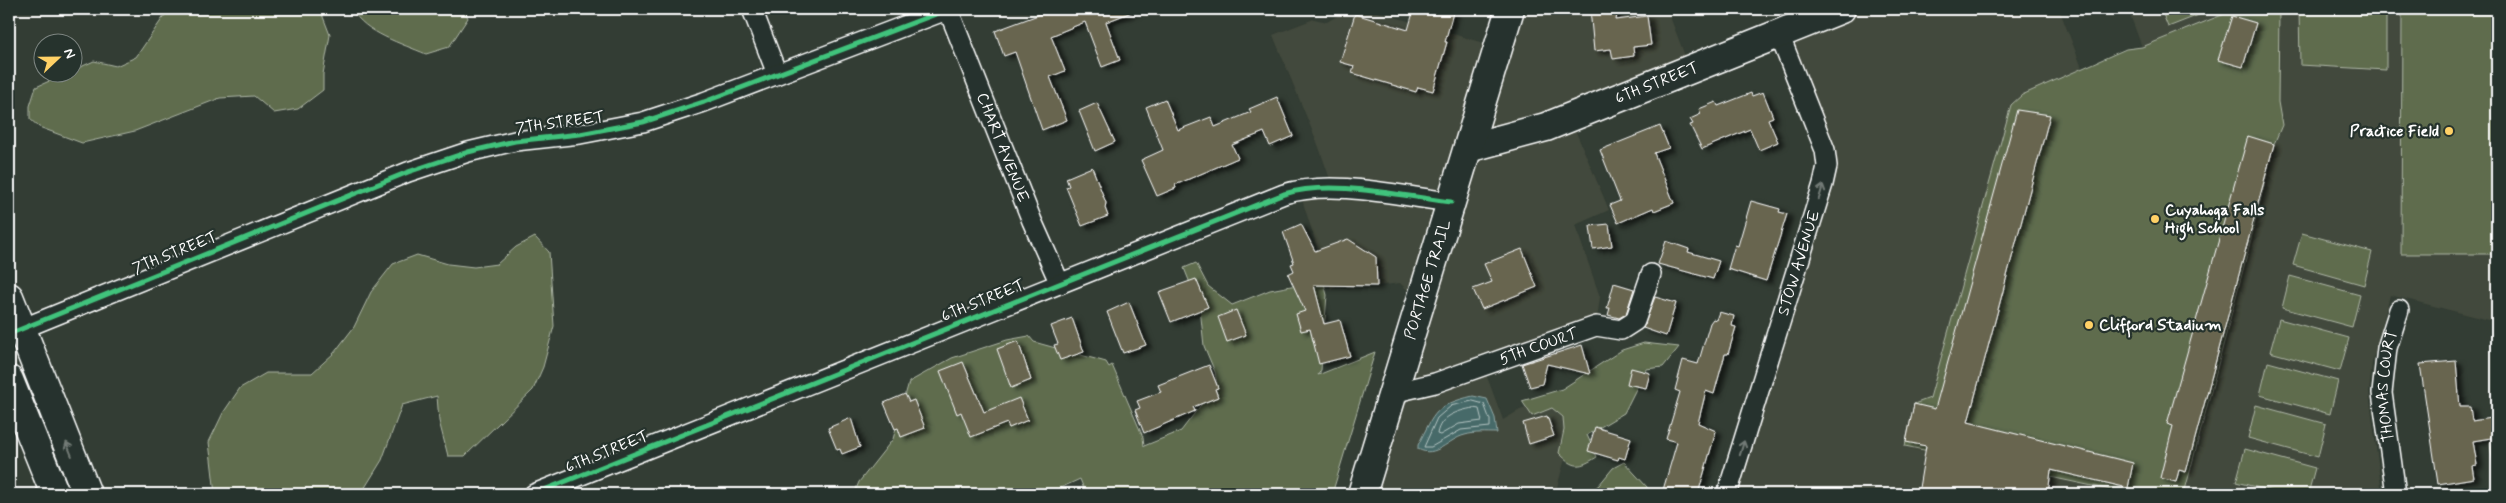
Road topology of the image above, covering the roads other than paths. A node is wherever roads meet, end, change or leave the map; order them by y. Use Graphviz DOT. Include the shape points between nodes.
graph roads {
  1 [pos="752,9"];
  2 [pos="948,9"];
  3 [pos="1510,9"];
  4 [pos="1841,9"];
  5 [pos="1779,34"];
  6 [pos="777,74"];
  7 [pos="1468,148"];
  8 [pos="1451,202"];
  9 [pos="1651,274"];
  10 [pos="1060,284"];
  11 [pos="9,297"];
  12 [pos="2399,310"];
  13 [pos="15,331"];
  14 [pos="9,380"];
  15 [pos="1392,393"];
  16 [pos="55,494"];
  17 [pos="87,494"];
  18 [pos="534,494"];
  19 [pos="1362,494"];
  20 [pos="1727,494"];
  21 [pos="2396,494"];
  1 -- 6 [label="street"];
  2 -- 6 [label="street, 7TH STREET"];
  2 -- 10 [label="street, CHART AVENUE" via="1032,222"];
  3 -- 7 [label="main road, PORTAGE TRAIL"];
  4 -- 5 [label="main road, 6TH STREET"];
  5 -- 7 [label="main road, 6TH STREET" via="1546,127"];
  20 -- 5 [label="street, STOW AVENUE, one-way" via="1827,166 1825,150"];
  6 -- 13 [label="street, 7TH STREET" via="644,122 580,134 515,141 408,172"];
  7 -- 8 [label="main road, PORTAGE TRAIL"];
  8 -- 10 [label="street, 6TH STREET" via="1341,189 1315,187 1298,190"];
  8 -- 15 [label="main road, PORTAGE TRAIL"];
  9 -- 15 [label="street, 5TH COURT" via="1635,321 1621,330 1596,326 1435,382"];
  10 -- 18 [label="street, 6TH STREET"];
  11 -- 13 [label="main road"];
  12 -- 21 [label="street, THOMAS COURT" via="2387,348 2382,393"];
  17 -- 13 [label="main road, one-way"];
  14 -- 16 [label="main road"];
  15 -- 19 [label="main road, PORTAGE TRAIL"];
}
